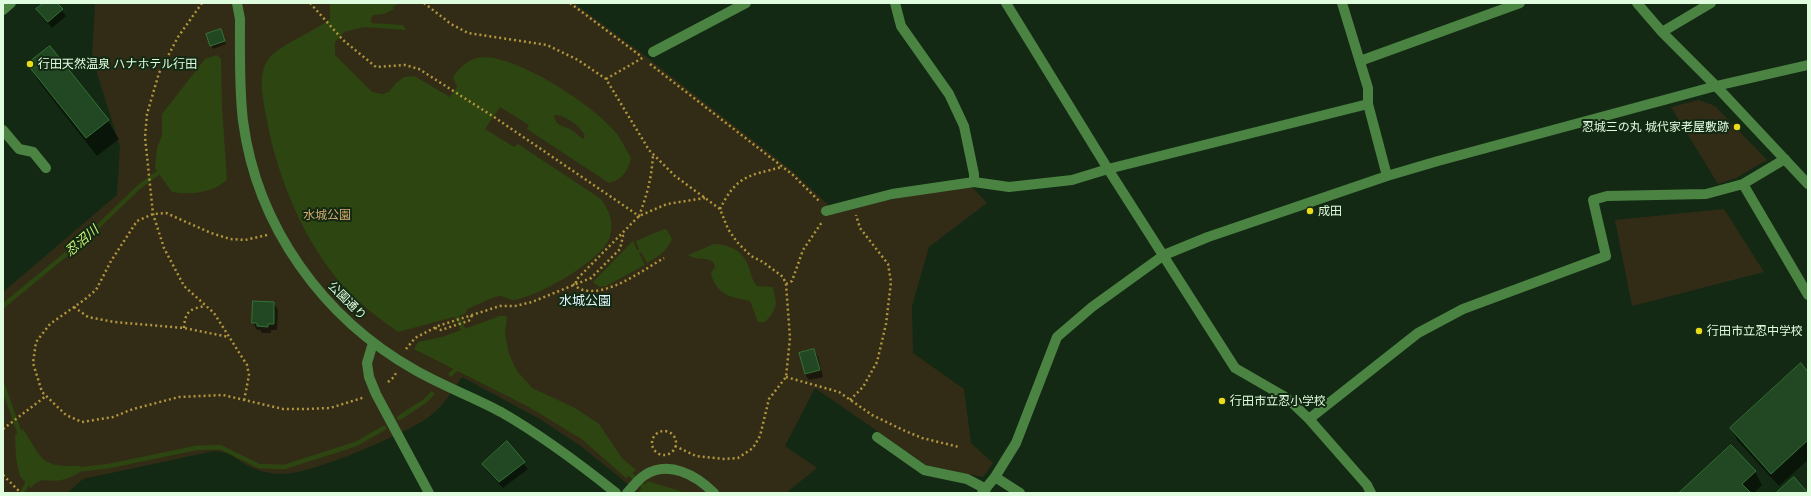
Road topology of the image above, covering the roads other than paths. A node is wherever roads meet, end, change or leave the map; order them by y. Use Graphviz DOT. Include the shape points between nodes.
graph roads {
  1 [pos="11,3"];
  2 [pos="237,3"];
  3 [pos="746,3"];
  4 [pos="895,3"];
  5 [pos="1006,3"];
  6 [pos="1342,3"];
  7 [pos="1520,3"];
  8 [pos="1637,3"];
  9 [pos="1711,3"];
  10 [pos="1503,6"];
  11 [pos="3,10"];
  12 [pos="1662,32"];
  13 [pos="653,52"];
  14 [pos="1360,61"];
  15 [pos="1808,64"];
  16 [pos="1716,86"];
  17 [pos="1368,104"];
  18 [pos="3,130"];
  19 [pos="1785,159"];
  20 [pos="46,168"];
  21 [pos="1108,168"];
  22 [pos="1387,176"];
  23 [pos="974,182"];
  24 [pos="1743,184"];
  25 [pos="1808,184"];
  26 [pos="826,211"];
  27 [pos="1164,256"];
  28 [pos="1808,295"];
  29 [pos="373,343"];
  30 [pos="1309,419"];
  31 [pos="877,437"];
  32 [pos="995,477"];
  33 [pos="630,491"];
  34 [pos="984,491"];
  35 [pos="429,493"];
  36 [pos="616,493"];
  37 [pos="714,493"];
  38 [pos="1020,493"];
  39 [pos="1371,493"];
  1 -- 11 [label="street"];
  2 -- 29 [label="street, 公園通り" via="240,19 243,121 261,195 278,232 308,278 348,322"];
  3 -- 13 [label="street"];
  4 -- 23 [label="street" via="901,26 949,94 964,126"];
  5 -- 21 [label="street"];
  6 -- 14 [label="street"];
  7 -- 10 [label="street"];
  8 -- 12 [label="street"];
  9 -- 12 [label="street"];
  10 -- 14 [label="street"];
  12 -- 16 [label="street"];
  14 -- 17 [label="street" via="1368,88"];
  15 -- 16 [label="street"];
  16 -- 19 [label="street"];
  16 -- 22 [label="street"];
  17 -- 21 [label="street"];
  17 -- 22 [label="street"];
  18 -- 20 [label="street" via="19,149 33,152"];
  19 -- 24 [label="street"];
  19 -- 25 [label="street"];
  21 -- 23 [label="street" via="1072,180 1009,187"];
  21 -- 27 [label="street"];
  22 -- 27 [label="street" via="1208,237"];
  23 -- 26 [label="street" via="892,194"];
  24 -- 28 [label="street"];
  24 -- 30 [label="street" via="1706,194 1607,196 1593,200 1606,256 1463,309 1418,333"];
  27 -- 30 [label="street" via="1235,368 1287,398"];
  27 -- 32 [label="street" via="1092,307 1057,337 1016,443"];
  29 -- 35 [label="street" via="367,363 369,377"];
  29 -- 36 [label="street, 公園通り" via="415,370 500,412 578,463"];
  30 -- 39 [label="street" via="1367,485"];
  31 -- 34 [label="street" via="924,470 967,479"];
  32 -- 34 [label="street"];
  32 -- 38 [label="street"];
  33 -- 37 [label="street" via="644,476 670,468 696,478"];
}
